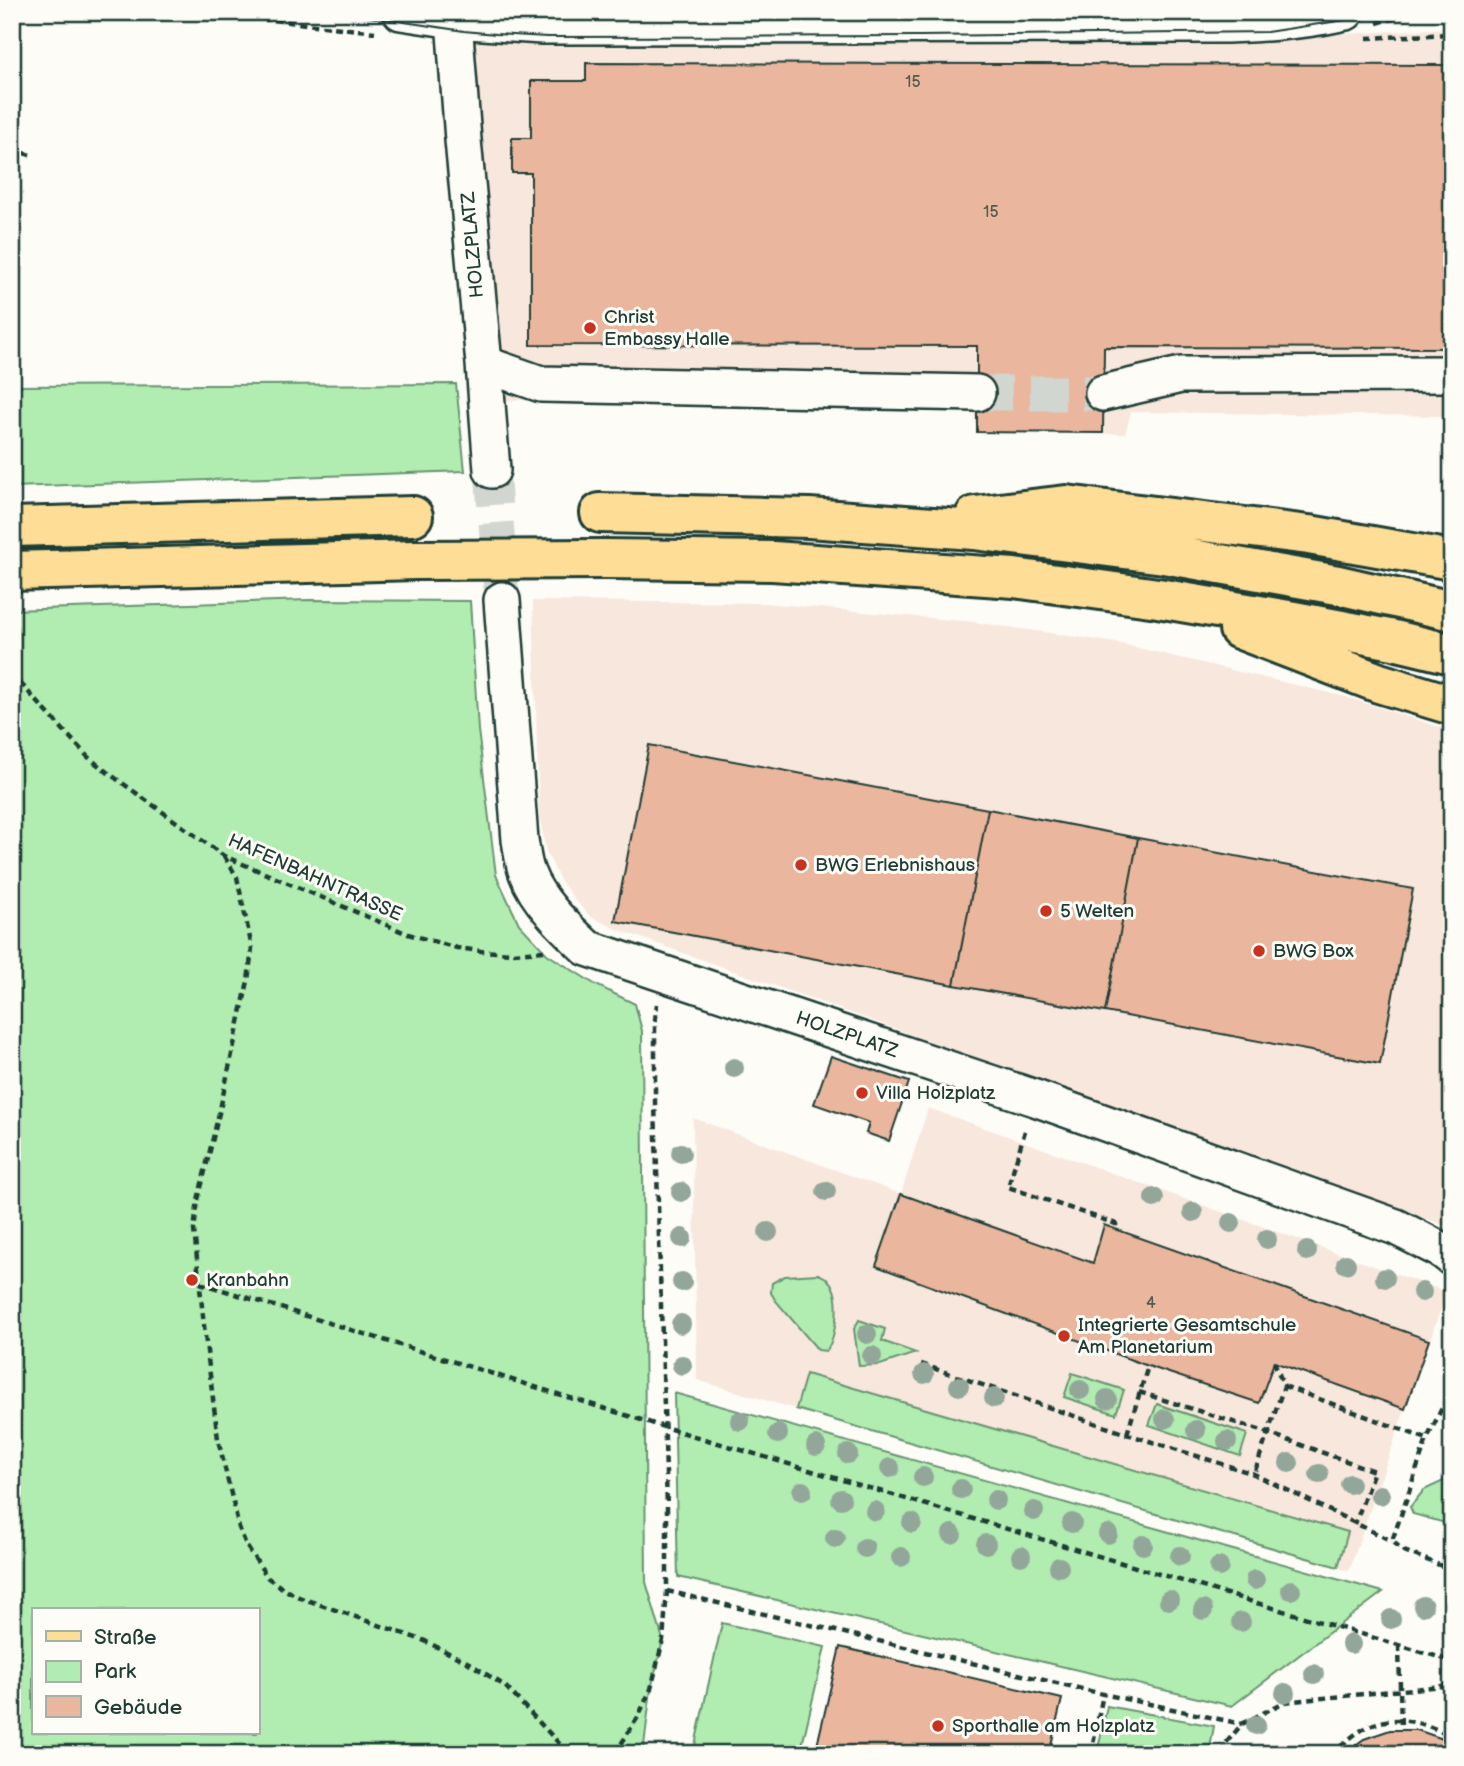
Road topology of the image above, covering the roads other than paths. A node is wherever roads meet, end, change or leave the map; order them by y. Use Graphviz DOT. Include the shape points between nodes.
graph roads {
  1 [pos="401,12"];
  2 [pos="1326,14"];
  3 [pos="539,19"];
  4 [pos="454,20"];
  5 [pos="484,364"];
  6 [pos="1452,374"];
  7 [pos="977,393"];
  8 [pos="1103,393"];
  9 [pos="492,470"];
  10 [pos="600,513"];
  11 [pos="413,516"];
  12 [pos="809,519"];
  13 [pos="900,525"];
  14 [pos="12,527"];
  15 [pos="604,559"];
  16 [pos="1452,560"];
  17 [pos="12,571"];
  18 [pos="1158,598"];
  19 [pos="502,600"];
  20 [pos="1452,611"];
  21 [pos="1452,654"];
  22 [pos="1452,705"];
  23 [pos="1452,1258"];
  1 -- 4 [label="street"];
  2 -- 3 [label="street" via="1227,25"];
  3 -- 4 [label="street"];
  4 -- 5 [label="street, HOLZPLATZ"];
  5 -- 7 [label="street" via="541,384"];
  5 -- 9 [label="street, HOLZPLATZ"];
  6 -- 8 [label="street" via="1181,375"];
  10 -- 12 [label="main road"];
  11 -- 14 [label="main road"];
  12 -- 13 [label="main road"];
  12 -- 15 [label="main road"];
  13 -- 16 [label="main road" via="1066,505 1310,536"];
  13 -- 20 [label="main road" via="1164,554"];
  15 -- 17 [label="main road, bridge"];
  15 -- 18 [label="main road" via="773,561 975,575"];
  18 -- 21 [label="main road"];
  18 -- 22 [label="main road" via="1379,683"];
  19 -- 23 [label="street, HOLZPLATZ" via="520,840 527,873 540,897 587,948 1035,1098 1396,1227"];
}
